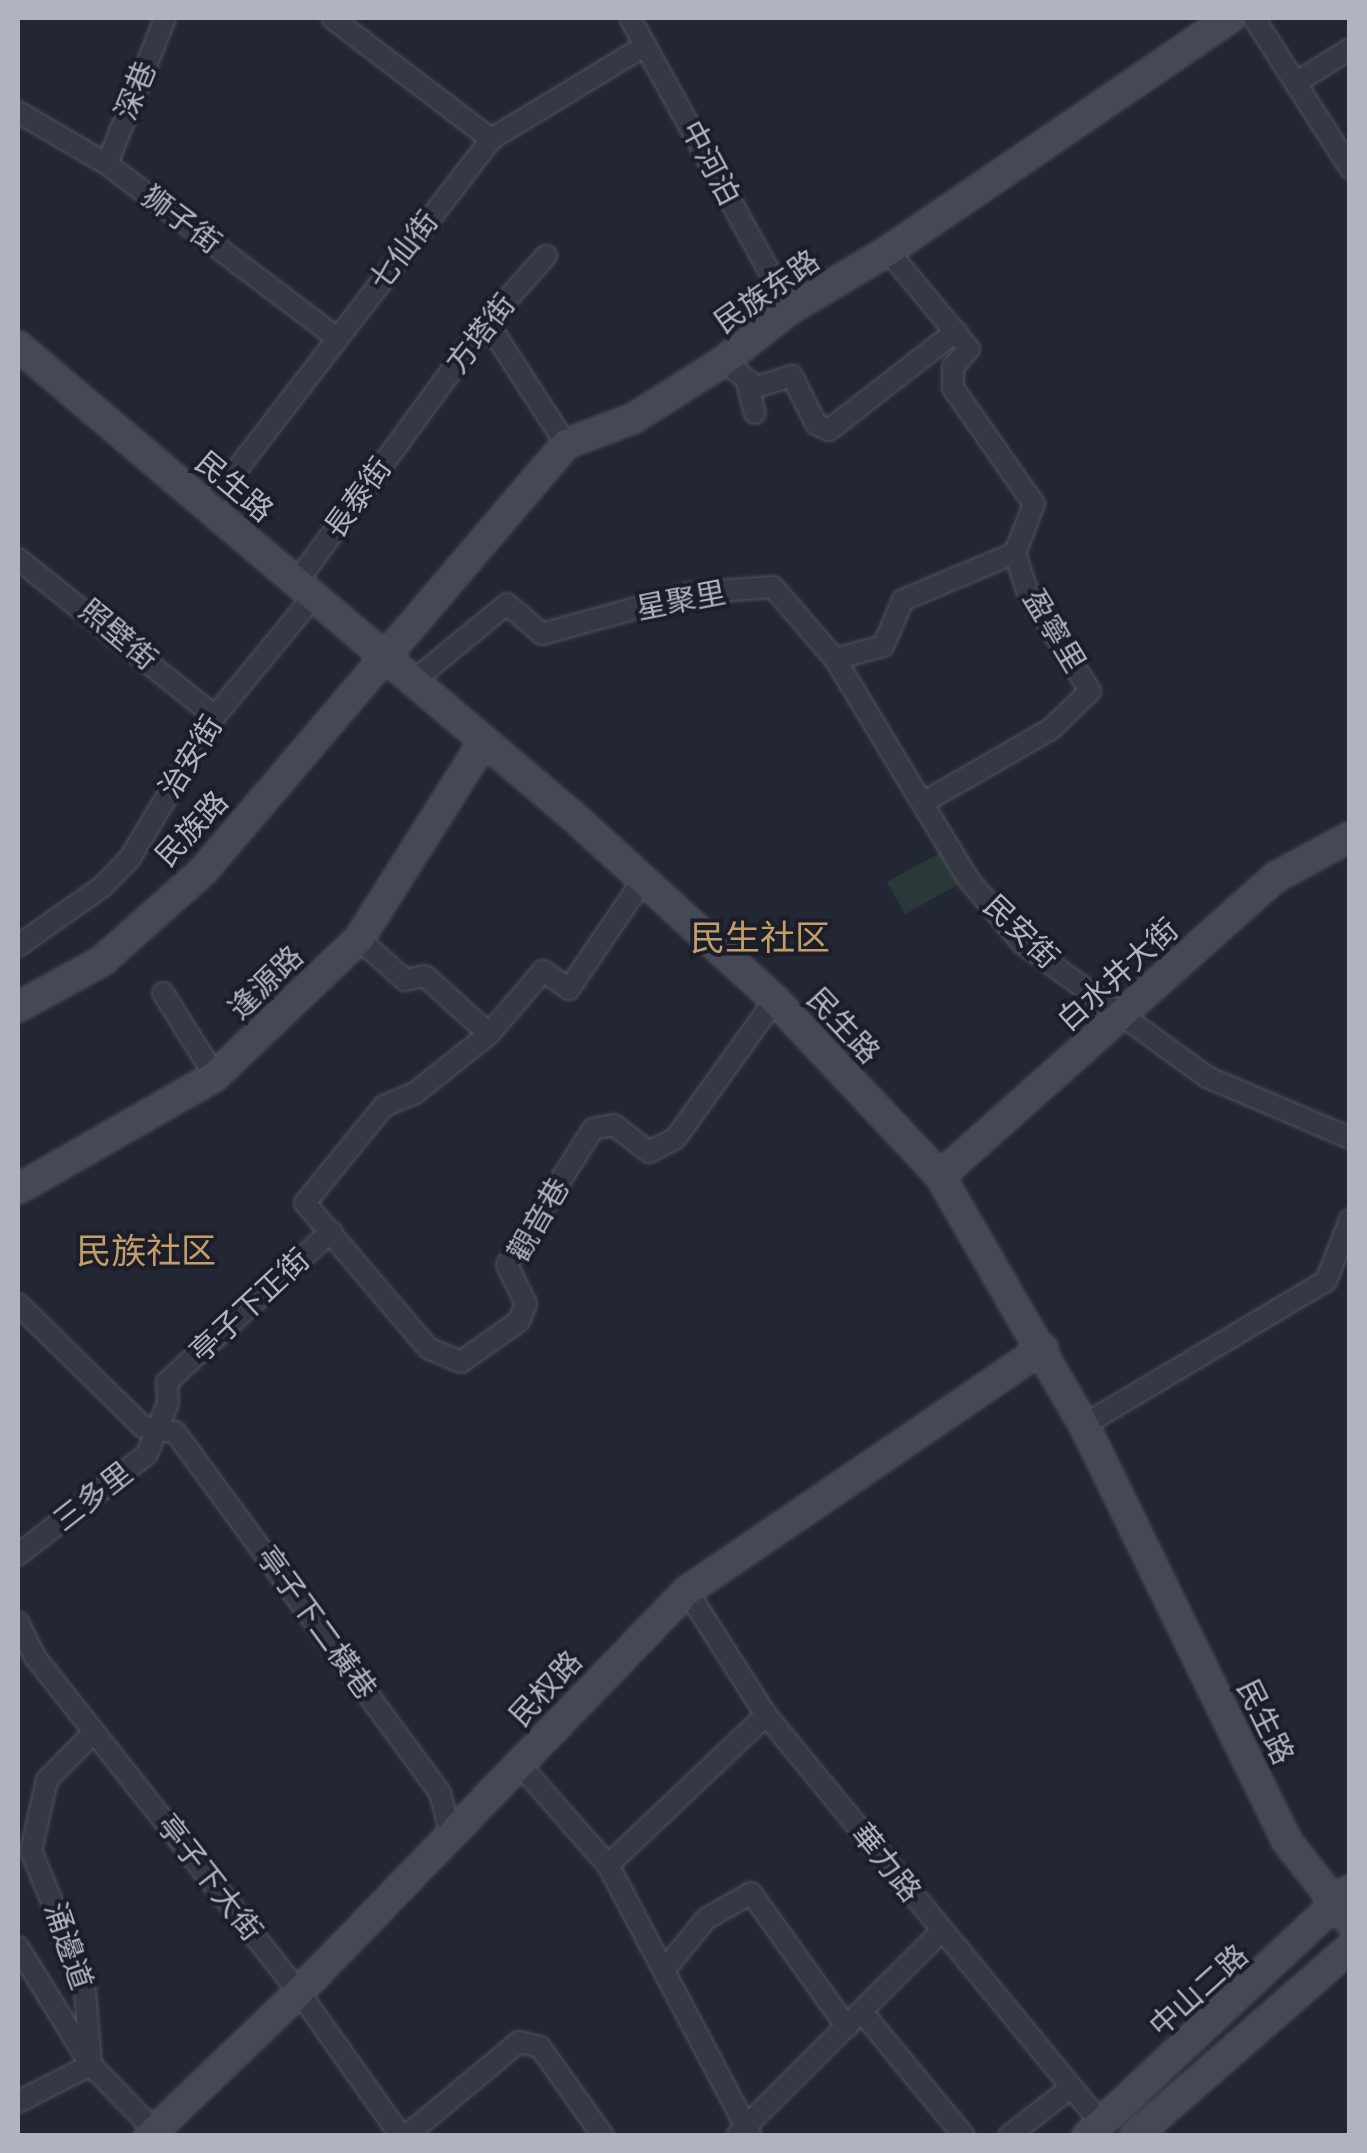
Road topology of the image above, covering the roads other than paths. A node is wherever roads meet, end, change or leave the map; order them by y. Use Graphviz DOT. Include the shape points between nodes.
graph roads {
  1 [pos="165,18"];
  2 [pos="332,18"];
  3 [pos="630,18"];
  4 [pos="1230,18"];
  5 [pos="1254,18"];
  6 [pos="646,44"];
  7 [pos="1350,49"];
  8 [pos="1297,82"];
  9 [pos="18,112"];
  10 [pos="491,139"];
  11 [pos="107,164"];
  12 [pos="1350,168"];
  13 [pos="888,251"];
  14 [pos="546,256"];
  15 [pos="790,309"];
  16 [pos="487,322"];
  17 [pos="956,331"];
  18 [pos="338,338"];
  19 [pos="18,346"];
  20 [pos="724,361"];
  21 [pos="747,382"];
  22 [pos="420,414"];
  23 [pos="754,414"];
  24 [pos="566,444"];
  25 [pos="208,507"];
  26 [pos="1016,553"];
  27 [pos="18,559"];
  28 [pos="305,590"];
  29 [pos="382,657"];
  30 [pos="836,659"];
  31 [pos="411,683"];
  32 [pos="215,716"];
  33 [pos="483,743"];
  34 [pos="924,802"];
  35 [pos="1350,837"];
  36 [pos="643,880"];
  37 [pos="359,939"];
  38 [pos="18,946"];
  39 [pos="163,994"];
  40 [pos="775,1000"];
  41 [pos="18,1007"];
  42 [pos="1120,1016"];
  43 [pos="489,1034"];
  44 [pos="215,1076"];
  45 [pos="1350,1138"];
  46 [pos="940,1176"];
  47 [pos="18,1190"];
  48 [pos="1350,1220"];
  49 [pos="331,1231"];
  50 [pos="18,1304"];
  51 [pos="1042,1348"];
  52 [pos="1084,1425"];
  53 [pos="157,1430"];
  54 [pos="18,1556"];
  55 [pos="687,1591"];
  56 [pos="18,1622"];
  57 [pos="766,1715"];
  58 [pos="94,1732"];
  59 [pos="520,1765"];
  60 [pos="452,1836"];
  61 [pos="608,1865"];
  62 [pos="1344,1905"];
  63 [pos="942,1931"];
  64 [pos="1350,1948"];
  65 [pos="19,1955"];
  66 [pos="665,1969"];
  67 [pos="299,1992"];
  68 [pos="855,2020"];
  69 [pos="92,2065"];
  70 [pos="1069,2089"];
  71 [pos="18,2102"];
  72 [pos="1094,2129"];
  73 [pos="152,2133"];
  74 [pos="745,2133"];
  75 [pos="404,2136"];
  76 [pos="603,2136"];
  77 [pos="964,2136"];
  78 [pos="1010,2136"];
  79 [pos="1134,2136"];
  1 -- 11 [label="street, 深巷"];
  2 -- 10 [label="street"];
  3 -- 6 [label="street, 中河泊"];
  4 -- 13 [label="street, 民族东路"];
  5 -- 8 [label="street"];
  6 -- 10 [label="street, 七仙街"];
  6 -- 15 [label="street, 中河泊"];
  7 -- 8 [label="street"];
  8 -- 12 [label="street"];
  9 -- 11 [label="street, 狮子街"];
  10 -- 18 [label="street, 七仙街"];
  11 -- 18 [label="street, 狮子街"];
  13 -- 15 [label="street, 民族东路"];
  13 -- 17 [label="street"];
  14 -- 16 [label="street, 方塔街"];
  15 -- 20 [label="street, 民族东路"];
  16 -- 22 [label="street, 方塔街"];
  16 -- 24 [label="street"];
  17 -- 21 [label="street" via="828,430 816,424 792,376 756,387"];
  17 -- 26 [label="street, 盈寧里" via="968,349 953,367 953,388 1034,504"];
  18 -- 25 [label="street, 七仙街"];
  19 -- 25 [label="street, 民生路"];
  20 -- 21 [label="street"];
  20 -- 24 [label="street, 民族东路" via="634,418"];
  21 -- 23 [label="street"];
  22 -- 28 [label="street, 長泰街"];
  24 -- 29 [label="street, 民族东路"];
  25 -- 28 [label="street, 民生路"];
  26 -- 30 [label="street" via="903,600 882,646"];
  26 -- 34 [label="street, 盈寧里" via="1027,591 1090,691 1052,729"];
  27 -- 32 [label="street, 照壁街"];
  28 -- 29 [label="street, 民生路"];
  28 -- 32 [label="street, 治安街"];
  29 -- 31 [label="street, 民生路"];
  29 -- 41 [label="street, 民族路" via="204,870 102,961"];
  30 -- 31 [label="street, 星聚里" via="773,587 691,593 542,634 507,604"];
  30 -- 34 [label="street, 民安街"];
  31 -- 33 [label="street, 民生路"];
  32 -- 38 [label="street, 治安街" via="130,858 103,886"];
  33 -- 36 [label="street, 民生路"];
  33 -- 37 [label="street, 逢源路"];
  34 -- 42 [label="street, 民安街" via="968,879 1022,942"];
  35 -- 42 [label="street, 白水井大街" via="1276,878"];
  36 -- 40 [label="street, 民生路"];
  36 -- 43 [label="street, 亭子下正街" via="569,989 544,971"];
  37 -- 43 [label="street" via="405,980 425,976"];
  37 -- 44 [label="street, 逢源路"];
  39 -- 44 [label="street"];
  40 -- 46 [label="street, 民生路"];
  40 -- 49 [label="street, 觀音巷" via="676,1140 649,1152 614,1125 593,1129 507,1265 526,1304 519,1321 460,1362 428,1348"];
  42 -- 45 [label="street, 民安街" via="1206,1077"];
  42 -- 46 [label="street, 白水井大街"];
  43 -- 49 [label="street, 亭子下正街" via="415,1093 384,1106 305,1203"];
  44 -- 47 [label="street, 逢源路"];
  46 -- 51 [label="street, 民生路"];
  48 -- 52 [label="street" via="1326,1281"];
  49 -- 53 [label="street, 亭子下正街" via="167,1382 168,1403"];
  50 -- 53 [label="street, 亭子下二橫巷" via="143,1427"];
  51 -- 52 [label="street, 民生路"];
  51 -- 55 [label="street, 民权路"];
  52 -- 62 [label="street, 民生路" via="1286,1840"];
  53 -- 54 [label="street, 三多里" via="147,1454"];
  53 -- 60 [label="street, 亭子下二橫巷" via="176,1432 440,1793"];
  55 -- 57 [label="street, 華力路"];
  55 -- 59 [label="street, 民权路"];
  56 -- 58 [label="street, 亭子下大街" via="35,1658"];
  57 -- 61 [label="street"];
  57 -- 63 [label="street, 華力路"];
  58 -- 67 [label="street, 亭子下大街"];
  58 -- 69 [label="street, 涌邊道" via="47,1780 31,1851 84,1980"];
  59 -- 60 [label="street, 民权路"];
  59 -- 61 [label="street"];
  60 -- 67 [label="street, 民权路"];
  61 -- 66 [label="street"];
  62 -- 72 [label="street, 中山二路"];
  63 -- 68 [label="street"];
  63 -- 70 [label="street, 華力路"];
  64 -- 79 [label="street"];
  65 -- 69 [label="street, 涌邊道"];
  66 -- 68 [label="street" via="706,1919 751,1893"];
  66 -- 74 [label="street"];
  67 -- 73 [label="street, 民权路"];
  67 -- 75 [label="street, 亭子下大街"];
  68 -- 74 [label="street"];
  68 -- 77 [label="street"];
  69 -- 71 [label="street"];
  69 -- 73 [label="street, 涌邊道"];
  70 -- 72 [label="street, 華力路"];
  70 -- 78 [label="street"];
  75 -- 76 [label="street" via="519,2042 540,2047"];
}
